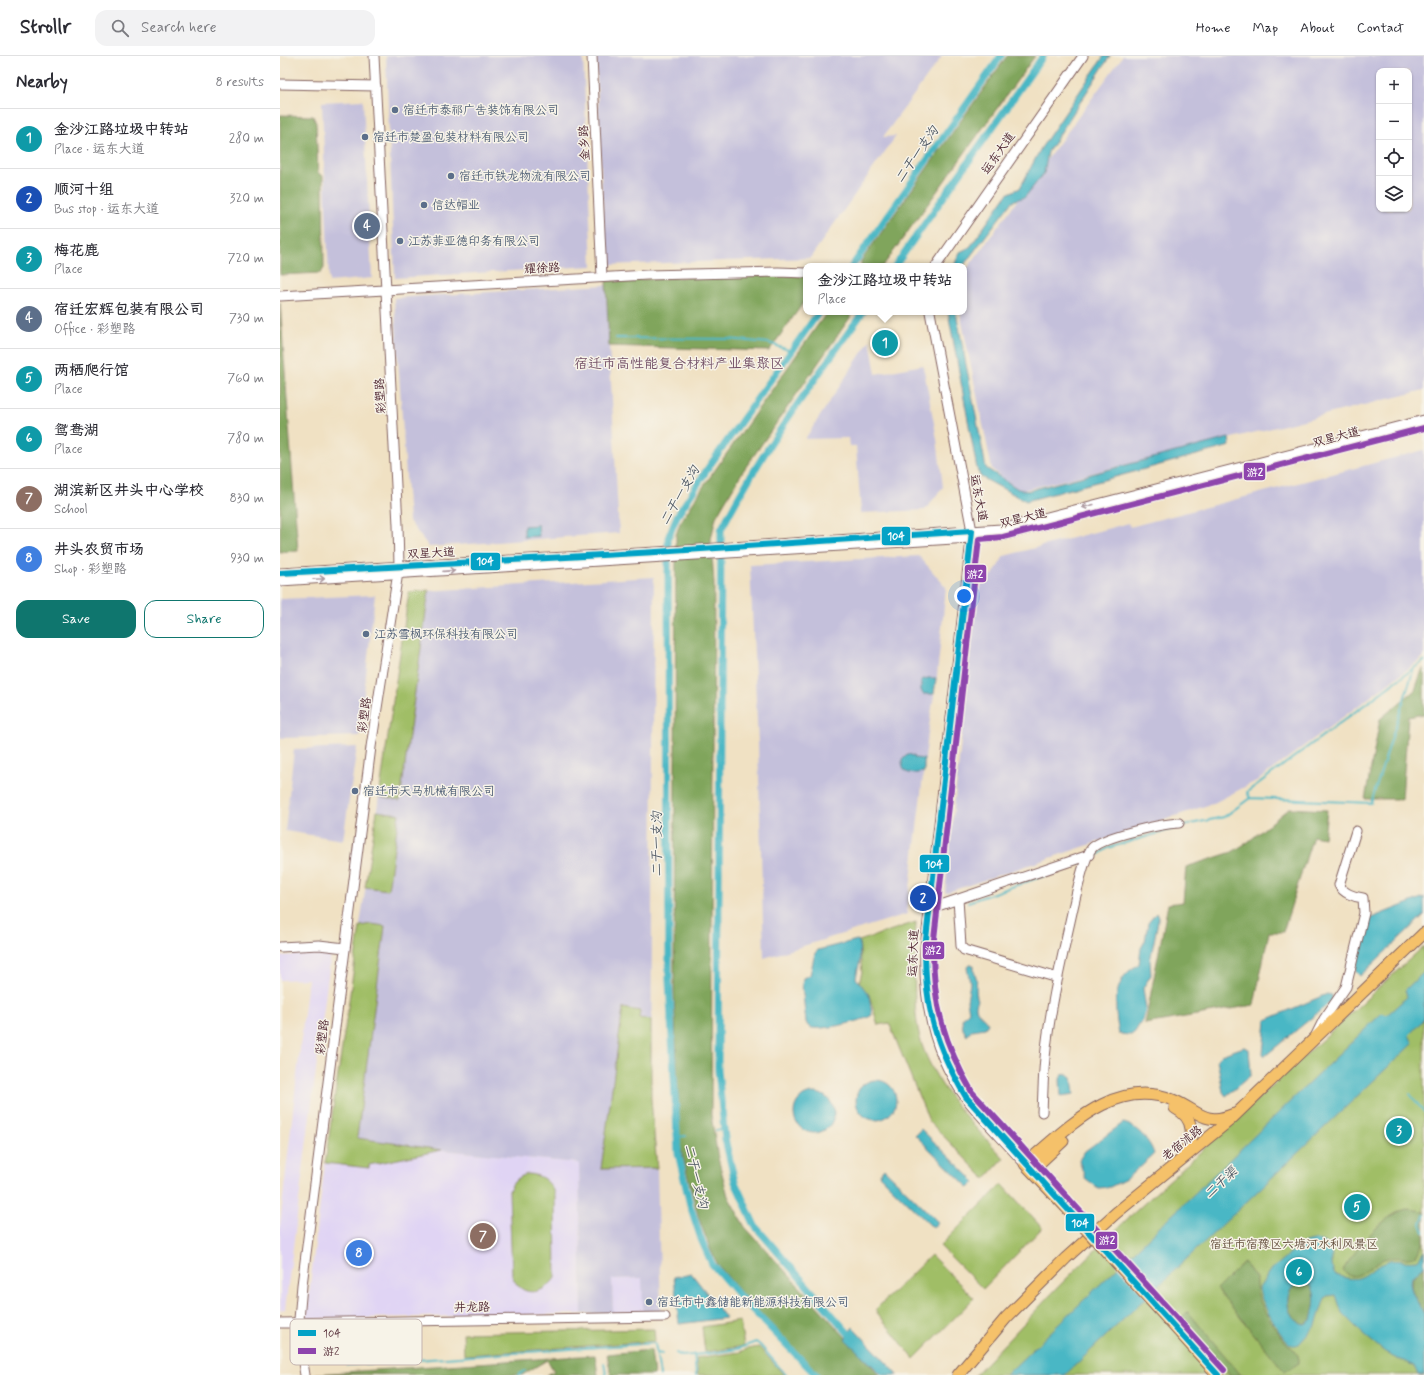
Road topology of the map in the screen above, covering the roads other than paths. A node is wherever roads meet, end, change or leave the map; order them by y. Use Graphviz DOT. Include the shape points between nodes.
graph roads {
  1 [pos="374,56"];
  2 [pos="592,56"];
  3 [pos="1083,56"];
  4 [pos="280,84"];
  5 [pos="376,86"];
  6 [pos="938,263"];
  7 [pos="803,273"];
  8 [pos="602,277"];
  9 [pos="386,289"];
  10 [pos="280,296"];
  11 [pos="931,315"];
  12 [pos="1424,420"];
  13 [pos="1424,426"];
  14 [pos="971,535"];
  15 [pos="398,570"];
  16 [pos="280,573"];
  17 [pos="280,581"];
  18 [pos="1179,823"];
  19 [pos="1356,831"];
  20 [pos="1089,855"];
  21 [pos="958,899"];
  22 [pos="929,909"];
  23 [pos="1424,933"];
  24 [pos="280,948"];
  25 [pos="345,948"];
  26 [pos="1058,978"];
  27 [pos="1314,1040"];
  28 [pos="1240,1111"];
  29 [pos="1042,1112"];
  30 [pos="1177,1163"];
  31 [pos="1028,1167"];
  32 [pos="665,1317"];
  33 [pos="299,1319"];
  34 [pos="422,1320"];
  35 [pos="290,1322"];
  36 [pos="280,1323"];
  37 [pos="303,1365"];
  38 [pos="305,1375"];
  39 [pos="958,1375"];
  40 [pos="1218,1375"];
  1 -- 5 [label="street, 彩塑路"];
  2 -- 8 [label="street, 金乡路"];
  3 -- 6 [label="street, 运东大道"];
  4 -- 5 [label="street"];
  5 -- 9 [label="street, 彩塑路"];
  7 -- 8 [label="street, 耀徐路" via="727,272"];
  8 -- 9 [label="street, 耀徐路"];
  9 -- 10 [label="street, 耀徐路"];
  9 -- 15 [label="street, 彩塑路"];
  11 -- 14 [label="street, 运东大道"];
  12 -- 14 [label="street, 双星大道, one-way"];
  13 -- 14 [label="street, 双星大道" via="1002,536"];
  14 -- 15 [label="street, 双星大道"];
  14 -- 22 [label="street, 运东大道"];
  15 -- 16 [label="street, 双星大道"];
  17 -- 15 [label="street, 双星大道, one-way"];
  15 -- 25 [label="street, 彩塑路"];
  18 -- 20 [label="street" via="1141,829 1100,843 1090,850"];
  19 -- 27 [label="street" via="1339,885 1356,898 1363,898 1364,913 1346,987 1324,1019"];
  20 -- 21 [label="street"];
  20 -- 26 [label="street" via="1078,887"];
  21 -- 22 [label="street"];
  21 -- 26 [label="street" via="961,946 969,954"];
  22 -- 31 [label="street, 运东大道" via="924,948 924,982 935,1038 952,1076 966,1097"];
  23 -- 27 [label="main road, 老宿沭路"];
  24 -- 25 [label="street" via="319,945"];
  25 -- 33 [label="street, 彩塑路"];
  26 -- 29 [label="street" via="1045,1058"];
  27 -- 28 [label="main road, 老宿沭路"];
  28 -- 30 [label="main road, 老宿沭路"];
  28 -- 31 [label="main road" via="1213,1119 1166,1098 1144,1094 1116,1098 1090,1111"];
  30 -- 31 [label="main road" via="1187,1150 1191,1139 1188,1118 1165,1104 1137,1101 1117,1104 1092,1116"];
  30 -- 39 [label="main road, 老宿沭路" via="1066,1258 1006,1318"];
  31 -- 40 [label="main road, 运东大道, bridge"];
  32 -- 34 [label="street, 井龙路"];
  35 -- 36 [label="street, 井龙路"];
  37 -- 38 [label="street, 彩塑路"];
}
